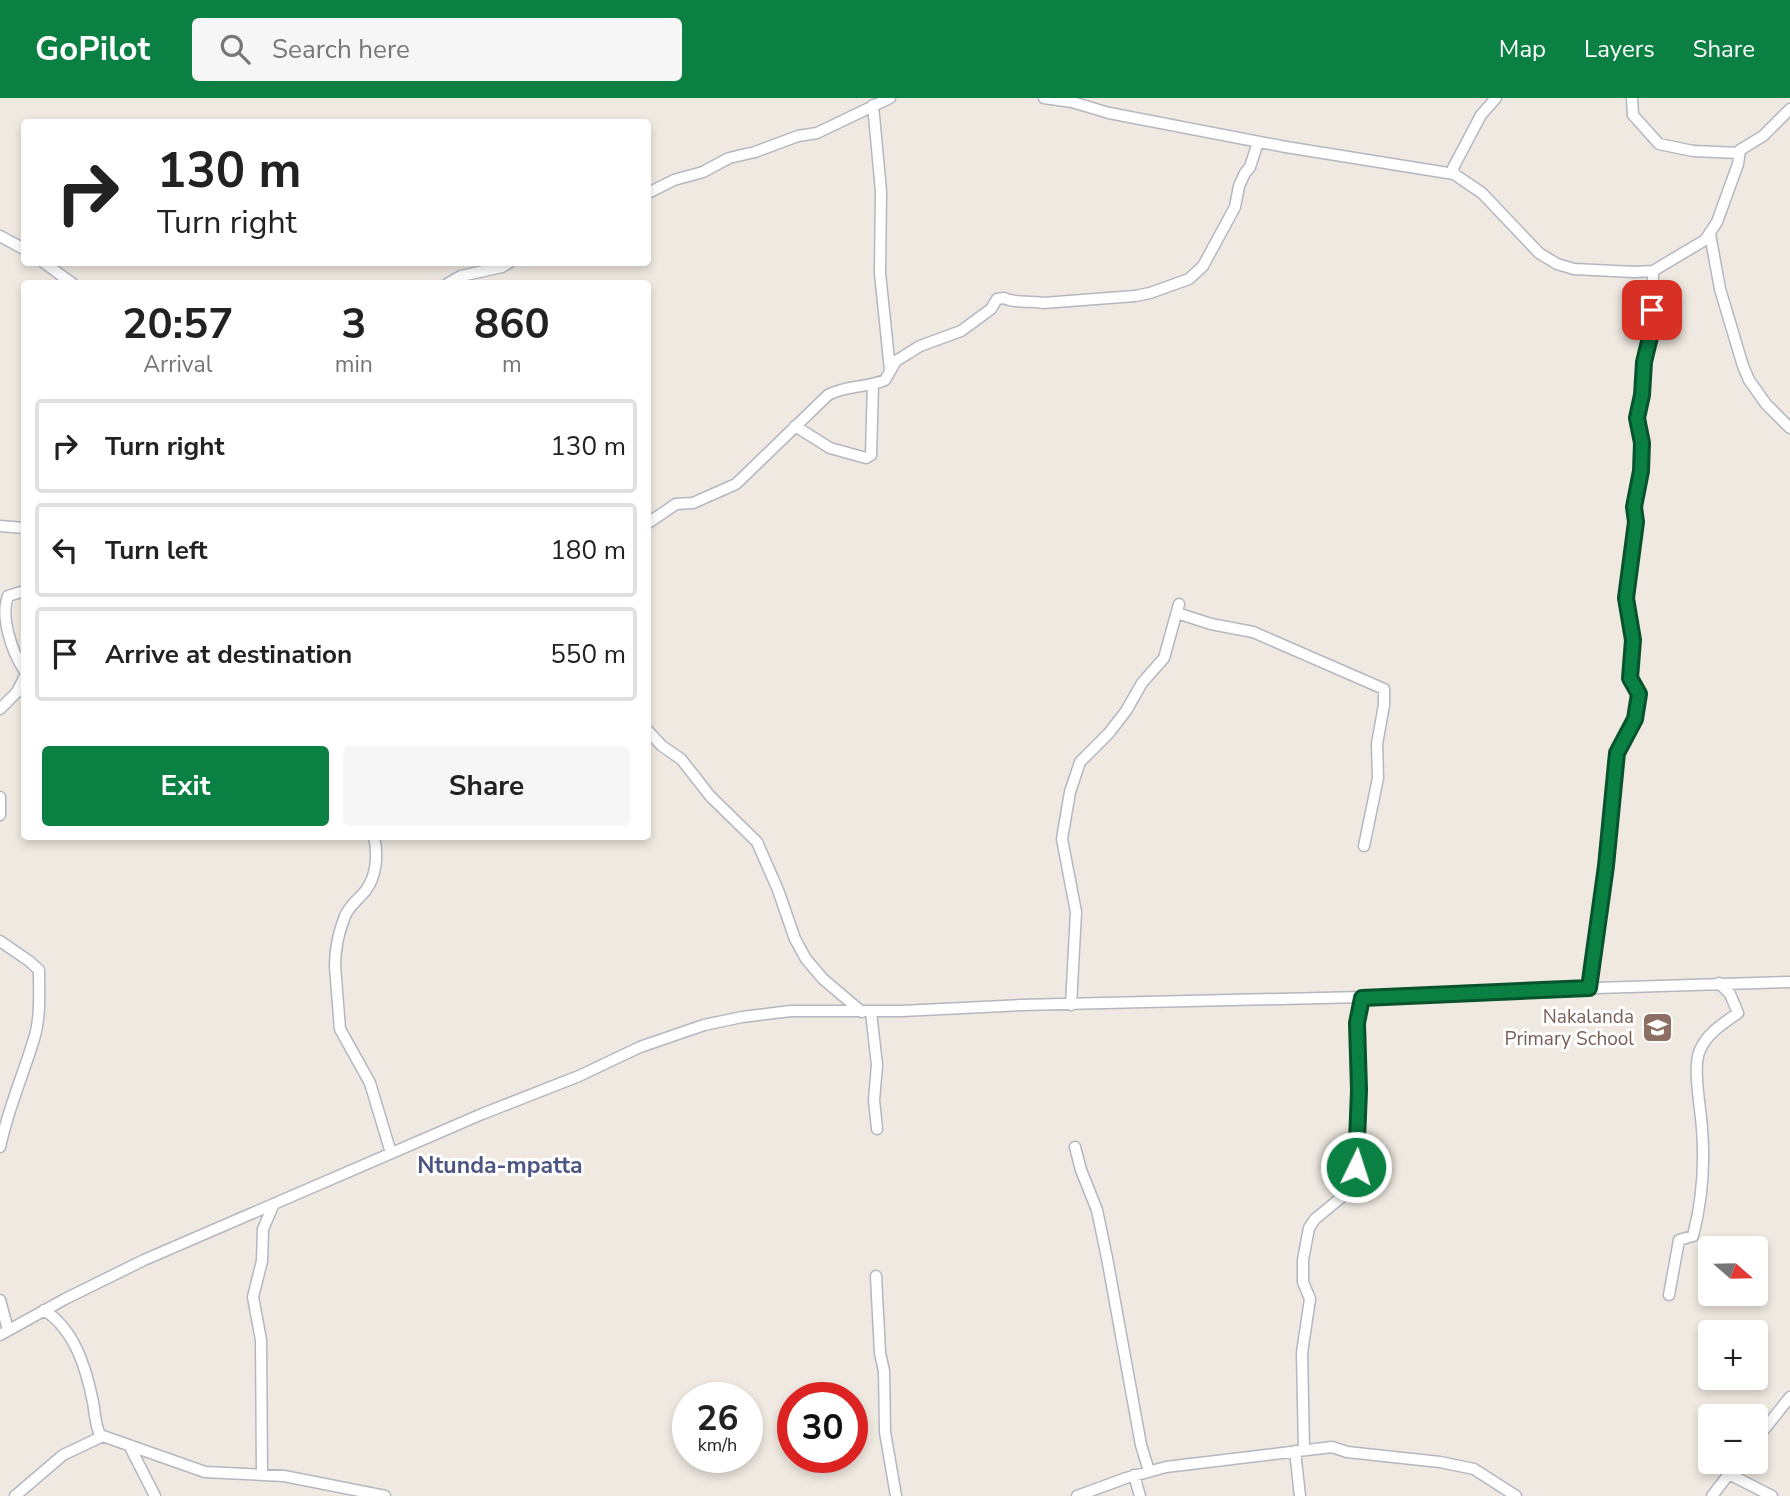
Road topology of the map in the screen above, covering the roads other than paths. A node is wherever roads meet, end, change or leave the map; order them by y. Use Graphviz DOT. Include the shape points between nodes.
graph roads {
  1 [pos="1044,98"];
  2 [pos="1496,98"];
  3 [pos="1632,98"];
  4 [pos="887,99"];
  5 [pos="873,104"];
  6 [pos="1790,109"];
  7 [pos="1258,142"];
  8 [pos="1739,153"];
  9 [pos="1454,174"];
  10 [pos="651,191"];
  11 [pos="1710,234"];
  12 [pos="0,236"];
  13 [pos="21,247"];
  14 [pos="48,266"];
  15 [pos="504,266"];
  16 [pos="1653,271"];
  17 [pos="68,280"];
  18 [pos="454,280"];
  19 [pos="890,370"];
  20 [pos="873,384"];
  21 [pos="795,426"];
  22 [pos="1790,428"];
  23 [pos="651,521"];
  24 [pos="0,526"];
  25 [pos="21,528"];
  26 [pos="21,593"];
  27 [pos="21,666"];
  28 [pos="21,684"];
  29 [pos="0,709"];
  30 [pos="651,734"];
  31 [pos="0,797"];
  32 [pos="0,814"];
  33 [pos="374,840"];
  34 [pos="1364,846"];
  35 [pos="0,941"];
  36 [pos="1790,982"];
  37 [pos="1719,983"];
  38 [pos="1589,988"];
  39 [pos="1362,998"];
  40 [pos="1071,1005"];
  41 [pos="866,1012"];
  42 [pos="877,1129"];
  43 [pos="0,1147"];
  44 [pos="1075,1147"];
  45 [pos="391,1153"];
  46 [pos="273,1206"];
  47 [pos="876,1276"];
  48 [pos="1669,1295"];
  49 [pos="0,1300"];
  50 [pos="44,1310"];
  51 [pos="4,1333"];
  52 [pos="1790,1397"];
  53 [pos="1768,1425"];
  54 [pos="103,1436"];
  55 [pos="129,1445"];
  56 [pos="1299,1451"];
  57 [pos="1149,1471"];
  58 [pos="262,1474"];
  59 [pos="1728,1474"];
  60 [pos="1134,1475"];
  61 [pos="15,1496"];
  62 [pos="155,1496"];
  63 [pos="385,1496"];
  64 [pos="896,1496"];
  65 [pos="1077,1496"];
  66 [pos="1140,1496"];
  67 [pos="1300,1496"];
  68 [pos="1516,1496"];
  69 [pos="1712,1496"];
  70 [pos="1772,1496"];
  1 -- 7 [label="street"];
  2 -- 9 [label="street" via="1481,115"];
  3 -- 8 [label="street" via="1633,116 1660,144"];
  4 -- 5 [label="street"];
  5 -- 10 [label="street" via="817,132 729,158"];
  5 -- 19 [label="street" via="881,191 880,273"];
  6 -- 8 [label="street"];
  7 -- 9 [label="street"];
  7 -- 19 [label="street" via="1235,207 1203,266 1189,279 1135,296 1042,303 1001,298 961,331 920,346"];
  8 -- 11 [label="street"];
  9 -- 16 [label="street" via="1482,193 1532,247 1557,264 1574,269"];
  11 -- 16 [label="street"];
  11 -- 22 [label="street" via="1720,289 1743,366 1766,404"];
  12 -- 13 [label="street"];
  14 -- 17 [label="street"];
  15 -- 18 [label="street"];
  16 -- 38 [label="street" via="1652,329 1637,418 1641,471 1626,598 1633,640 1630,678 1639,694 1635,719 1617,753"];
  19 -- 20 [label="street" via="886,380"];
  20 -- 21 [label="street" via="828,395"];
  20 -- 21 [label="street" via="871,455 866,458 830,448"];
  21 -- 23 [label="street" via="736,484 693,503 676,504"];
  24 -- 25 [label="street"];
  26 -- 27 [label="street" via="4,601 4,627"];
  28 -- 29 [label="street"];
  30 -- 41 [label="street" via="681,759 710,796 757,842 806,959 823,979"];
  31 -- 32 [label="street"];
  33 -- 45 [label="street" via="373,874 345,916 335,966 340,1029 370,1083"];
  34 -- 40 [label="street" via="1378,778 1384,689 1253,632 1211,624 1178,609 1164,658 1109,733 1080,762 1070,792 1062,843 1076,912"];
  35 -- 43 [label="street" via="39,970 39,1010"];
  36 -- 37 [label="street"];
  37 -- 38 [label="street"];
  37 -- 48 [label="street" via="1738,1013 1705,1039 1698,1053 1703,1131 1700,1208 1693,1236 1679,1240"];
  38 -- 39 [label="street"];
  39 -- 40 [label="street"];
  39 -- 56 [label="street" via="1357,1023 1354,1187 1315,1219 1303,1261 1303,1282 1310,1299 1302,1353"];
  40 -- 41 [label="street"];
  41 -- 42 [label="street" via="877,1065"];
  41 -- 45 [label="street" via="791,1011 704,1026 640,1047"];
  44 -- 57 [label="street" via="1097,1210 1140,1445"];
  45 -- 46 [label="street"];
  46 -- 50 [label="street" via="144,1260"];
  46 -- 58 [label="street" via="263,1229 262,1261 253,1297 261,1340"];
  47 -- 64 [label="street" via="885,1432"];
  49 -- 51 [label="street"];
  50 -- 51 [label="street"];
  50 -- 54 [label="street" via="56,1318 75,1345"];
  52 -- 53 [label="street"];
  54 -- 55 [label="street"];
  54 -- 61 [label="street" via="63,1455"];
  55 -- 58 [label="street" via="205,1472"];
  55 -- 62 [label="street"];
  56 -- 57 [label="street"];
  56 -- 67 [label="street"];
  56 -- 68 [label="street" via="1332,1447 1474,1469"];
  57 -- 60 [label="street"];
  58 -- 63 [label="street"];
  59 -- 69 [label="street"];
  59 -- 70 [label="street"];
  60 -- 65 [label="street"];
  60 -- 66 [label="street"];
}
